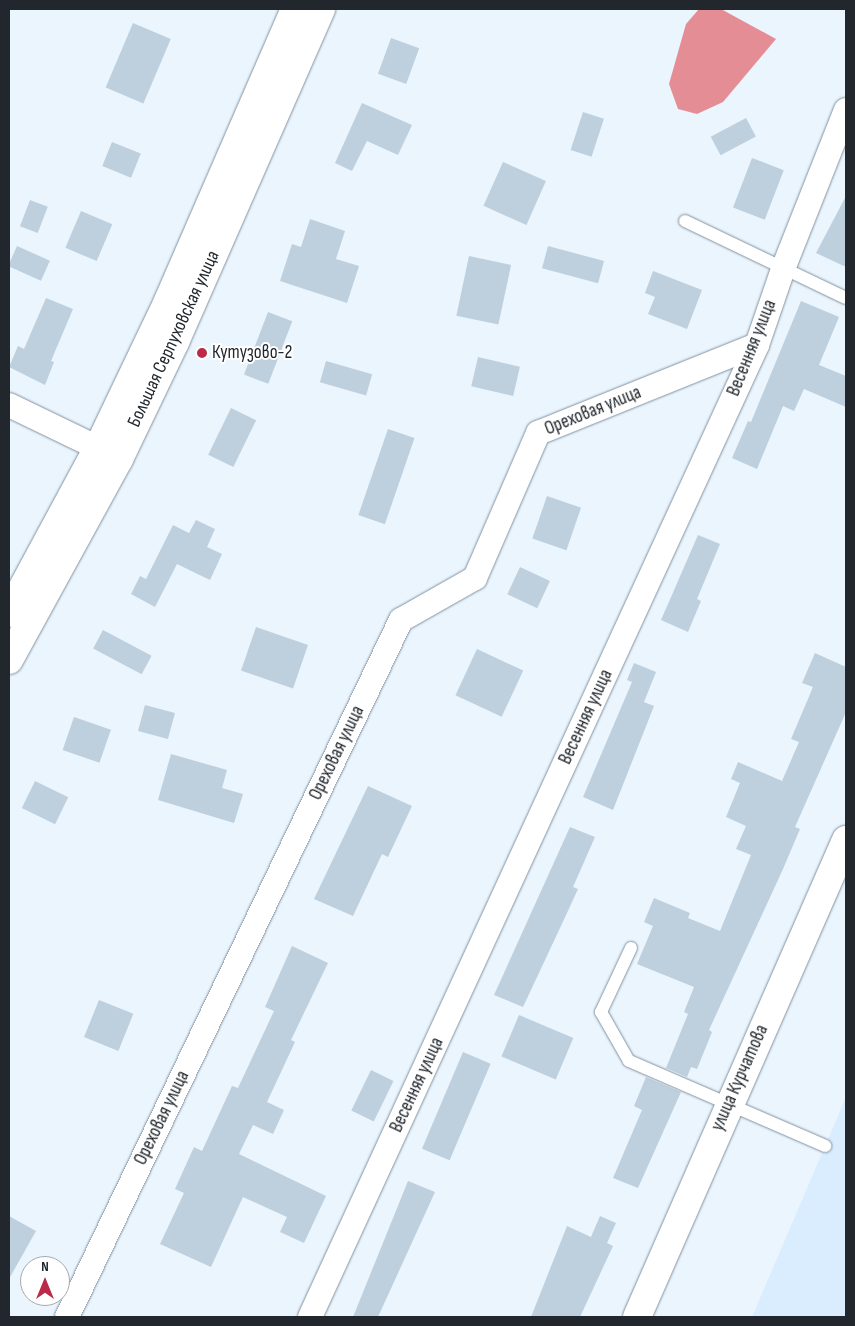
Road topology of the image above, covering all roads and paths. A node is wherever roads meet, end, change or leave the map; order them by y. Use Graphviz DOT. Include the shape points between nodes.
graph roads {
  1 [pos="295,9"];
  2 [pos="320,9"];
  3 [pos="846,110"];
  4 [pos="684,221"];
  5 [pos="783,269"];
  6 [pos="846,298"];
  7 [pos="757,345"];
  8 [pos="9,405"];
  9 [pos="98,448"];
  10 [pos="9,614"];
  11 [pos="9,660"];
  12 [pos="846,840"];
  13 [pos="631,948"];
  14 [pos="727,1106"];
  15 [pos="825,1146"];
  16 [pos="66,1317"];
  17 [pos="310,1317"];
  18 [pos="637,1317"];
  1 -- 9 [label="main road, Большая Серпуховская улица" via="168,301"];
  2 -- 11 [label="main road, Большая Серпуховская улица" via="175,342 127,442"];
  3 -- 5 [label="street, Весенняя улица"];
  4 -- 5 [label="lane"];
  5 -- 6 [label="lane"];
  5 -- 7 [label="street, Весенняя улица"];
  7 -- 16 [label="street, Ореховая улица" via="538,433 475,578 401,620"];
  7 -- 17 [label="street, Весенняя улица"];
  8 -- 9 [label="street"];
  9 -- 10 [label="main road, Большая Серпуховская улица"];
  12 -- 14 [label="main road, улица Курчатова"];
  13 -- 14 [label="lane" via="601,1012 629,1061"];
  14 -- 15 [label="lane"];
  14 -- 18 [label="main road, улица Курчатова"];
}
